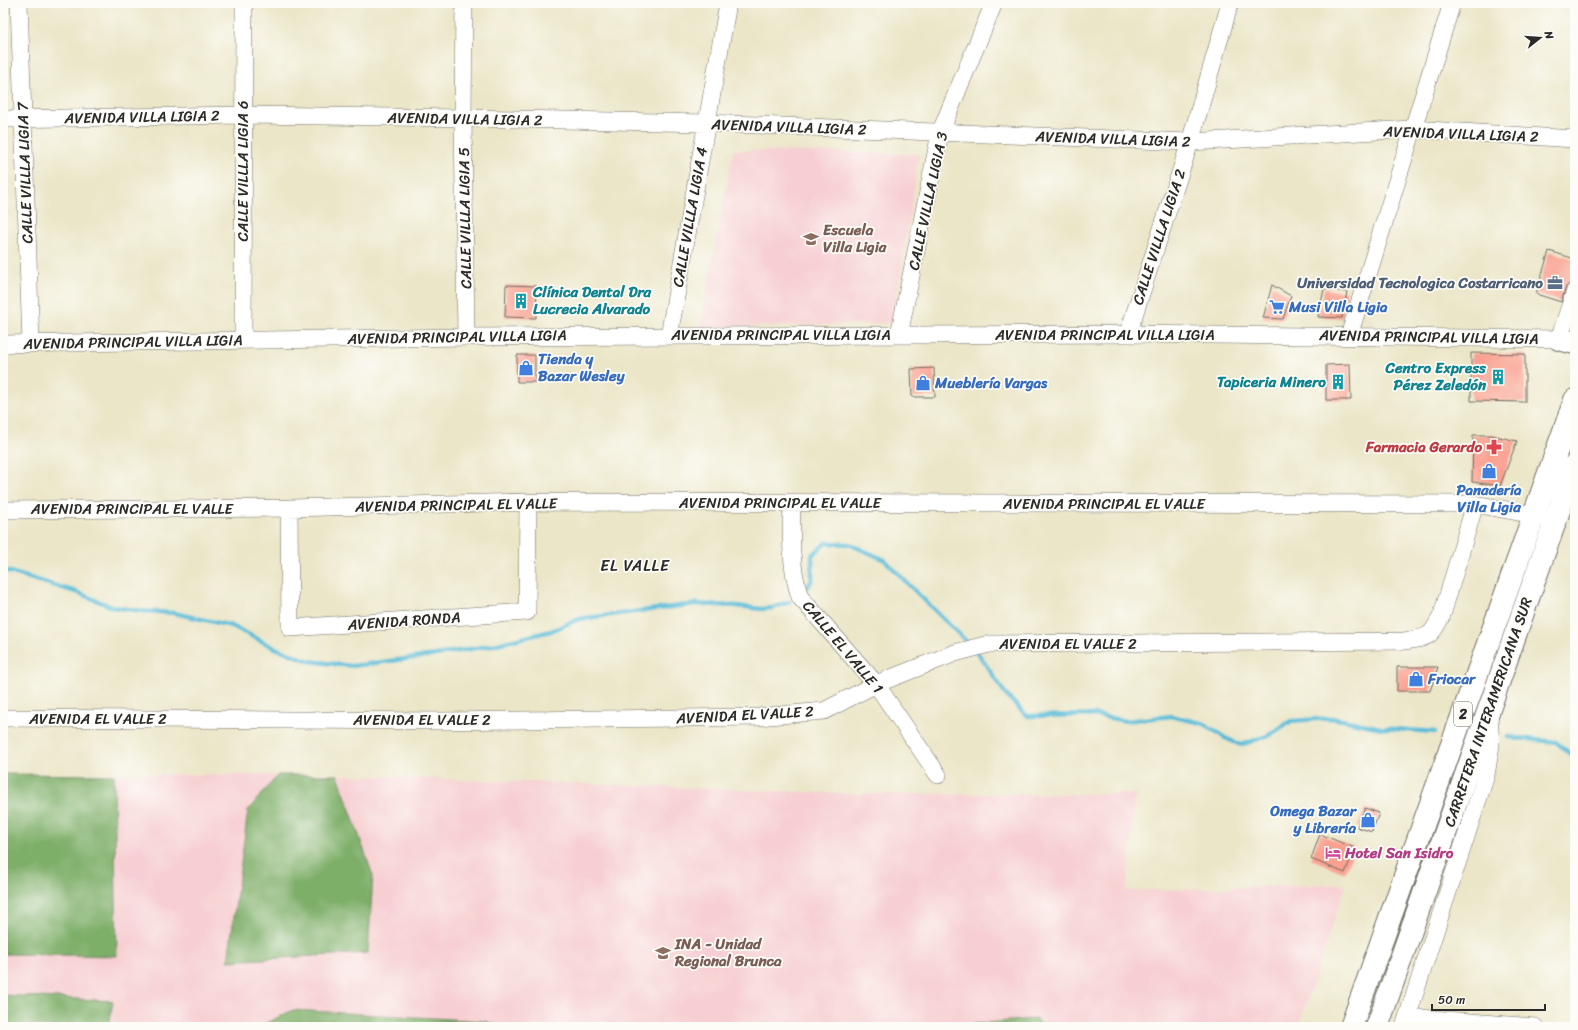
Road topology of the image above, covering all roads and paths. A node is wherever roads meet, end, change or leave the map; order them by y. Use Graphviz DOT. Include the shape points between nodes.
graph roads {
  1 [pos="19,3"];
  2 [pos="244,3"];
  3 [pos="464,3"];
  4 [pos="728,3"];
  5 [pos="994,3"];
  6 [pos="1230,3"];
  7 [pos="1452,3"];
  8 [pos="243,115"];
  9 [pos="24,118"];
  10 [pos="463,118"];
  11 [pos="3,119"];
  12 [pos="706,124"];
  13 [pos="1412,130"];
  14 [pos="940,133"];
  15 [pos="1575,139"];
  16 [pos="1190,142"];
  17 [pos="1575,292"];
  18 [pos="1128,334"];
  19 [pos="899,335"];
  20 [pos="669,336"];
  21 [pos="1349,336"];
  22 [pos="466,337"];
  23 [pos="243,340"];
  24 [pos="1567,341"];
  25 [pos="31,343"];
  26 [pos="3,344"];
  27 [pos="1574,405"];
  28 [pos="1575,465"];
  29 [pos="528,502"];
  30 [pos="792,504"];
  31 [pos="1475,504"];
  32 [pos="289,508"];
  33 [pos="3,510"];
  34 [pos="1534,515"];
  35 [pos="1555,521"];
  36 [pos="876,684"];
  37 [pos="1489,711"];
  38 [pos="3,718"];
  39 [pos="938,775"];
  40 [pos="1405,1022"];
  41 [pos="1351,1027"];
  42 [pos="1377,1027"];
  43 [pos="1535,1027"];
  1 -- 9 [label="street, CALLE VILLLA LIGIA 7"];
  2 -- 8 [label="street, CALLE VILLLA LIGIA 6"];
  3 -- 10 [label="street, CALLE VILLLA LIGIA 5"];
  4 -- 12 [label="street, CALLE VILLLA LIGIA 4"];
  5 -- 14 [label="street, CALLE VILLLA LIGIA 3"];
  6 -- 16 [label="street, CALLE VILLLA LIGIA 2"];
  7 -- 13 [label="street"];
  8 -- 9 [label="street, AVENIDA VILLA LIGIA 2"];
  8 -- 10 [label="street, AVENIDA VILLA LIGIA 2"];
  8 -- 23 [label="street, CALLE VILLLA LIGIA 6"];
  9 -- 11 [label="street, AVENIDA VILLA LIGIA 2"];
  9 -- 25 [label="street, CALLE VILLLA LIGIA 7"];
  10 -- 12 [label="street, AVENIDA VILLA LIGIA 2"];
  10 -- 22 [label="street, CALLE VILLLA LIGIA 5"];
  12 -- 14 [label="street, AVENIDA VILLA LIGIA 2"];
  12 -- 20 [label="street, CALLE VILLLA LIGIA 4"];
  13 -- 15 [label="street, AVENIDA VILLA LIGIA 2"];
  13 -- 16 [label="street, AVENIDA VILLA LIGIA 2"];
  13 -- 21 [label="street"];
  14 -- 16 [label="street, AVENIDA VILLA LIGIA 2"];
  14 -- 19 [label="street, CALLE VILLLA LIGIA 3"];
  16 -- 18 [label="street, CALLE VILLLA LIGIA 2"];
  17 -- 24 [label="street"];
  18 -- 19 [label="street, AVENIDA PRINCIPAL VILLA LIGIA"];
  18 -- 21 [label="street, AVENIDA PRINCIPAL VILLA LIGIA"];
  19 -- 20 [label="street, AVENIDA PRINCIPAL VILLA LIGIA"];
  20 -- 22 [label="street, AVENIDA PRINCIPAL VILLA LIGIA"];
  21 -- 24 [label="street, AVENIDA PRINCIPAL VILLA LIGIA"];
  22 -- 23 [label="street, AVENIDA PRINCIPAL VILLA LIGIA"];
  23 -- 25 [label="street, AVENIDA PRINCIPAL VILLA LIGIA"];
  25 -- 26 [label="street, AVENIDA PRINCIPAL VILLA LIGIA"];
  27 -- 34 [label="highway, CARRETERA INTERAMERICANA SUR / 2"];
  28 -- 35 [label="highway, CARRETERA INTERAMERICANA SUR / 2"];
  29 -- 30 [label="street, AVENIDA PRINCIPAL EL VALLE"];
  29 -- 32 [label="street, AVENIDA PRINCIPAL EL VALLE"];
  29 -- 32 [label="street, AVENIDA RONDA" via="527,612 290,628"];
  30 -- 31 [label="street, AVENIDA PRINCIPAL EL VALLE"];
  30 -- 36 [label="street, CALLE EL VALLE 1" via="791,550 800,597"];
  31 -- 34 [label="street, AVENIDA PRINCIPAL EL VALLE"];
  31 -- 36 [label="street, AVENIDA EL VALLE 2" via="1442,615 1433,632 1424,638 1404,641 989,644 962,651"];
  32 -- 33 [label="street, AVENIDA PRINCIPAL EL VALLE"];
  34 -- 35 [label="street, AVENIDA PRINCIPAL EL VALLE"];
  34 -- 41 [label="highway, CARRETERA INTERAMERICANA SUR / 2"];
  35 -- 37 [label="highway, CARRETERA INTERAMERICANA SUR / 2"];
  36 -- 38 [label="street, AVENIDA EL VALLE 2" via="824,711 758,717 443,721"];
  36 -- 39 [label="street, CALLE EL VALLE 1"];
  37 -- 40 [label="street" via="1491,745 1486,775"];
  37 -- 42 [label="highway, CARRETERA INTERAMERICANA SUR / 2"];
  40 -- 43 [label="street"];
}
